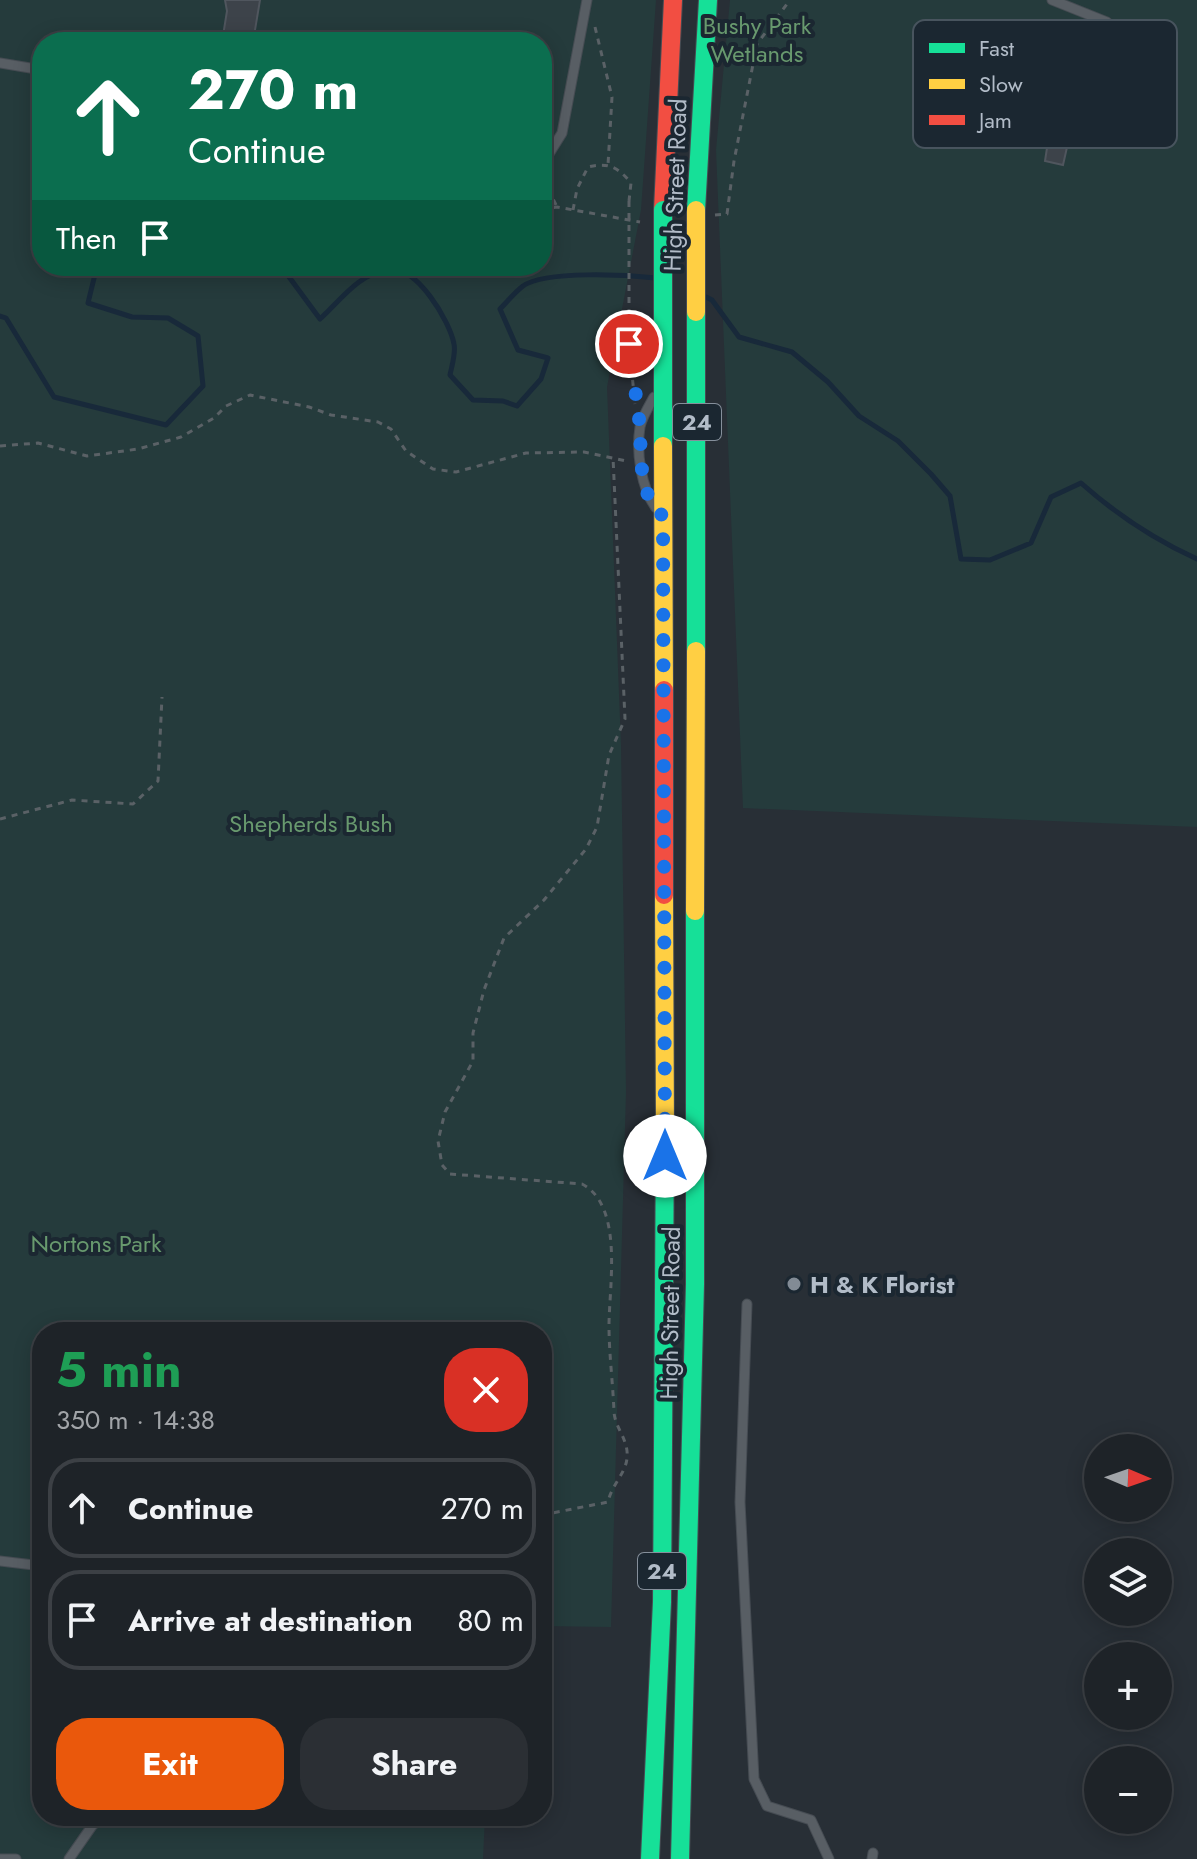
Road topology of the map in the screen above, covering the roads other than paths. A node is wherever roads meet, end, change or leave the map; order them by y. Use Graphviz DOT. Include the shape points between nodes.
graph roads {
  1 [pos="587,0"];
  2 [pos="673,0"];
  3 [pos="708,0"];
  4 [pos="1052,0"];
  5 [pos="1102,20"];
  6 [pos="0,63"];
  7 [pos="32,68"];
  8 [pos="552,149"];
  9 [pos="663,376"];
  10 [pos="663,517"];
  11 [pos="665,1283"];
  12 [pos="695,1284"];
  13 [pos="747,1304"];
  14 [pos="0,1561"];
  15 [pos="32,1565"];
  16 [pos="92,1826"];
  17 [pos="0,1859"];
  18 [pos="16,1859"];
  19 [pos="69,1859"];
  20 [pos="650,1859"];
  21 [pos="680,1859"];
  22 [pos="829,1859"];
  1 -- 8 [label="lane" via="562,133"];
  2 -- 9 [label="main road, High Street Road / 24, bridge" via="663,210"];
  3 -- 12 [label="main road, High Street Road / 24, bridge" via="705,212 696,312"];
  4 -- 5 [label="lane"];
  6 -- 7 [label="lane"];
  9 -- 10 [label="main road, High Street Road / 24"];
  9 -- 10 [label="lane" via="640,426 648,496"];
  10 -- 11 [label="main road, High Street Road / 24"];
  11 -- 12 [label="main road"];
  11 -- 20 [label="main road, High Street Road / 24" via="662,1602"];
  12 -- 21 [label="main road, High Street Road / 24"];
  13 -- 22 [label="lane" via="740,1502 754,1779 767,1806 811,1820"];
  14 -- 15 [label="lane"];
  16 -- 19 [label="lane"];
  17 -- 18 [label="lane"];
}
